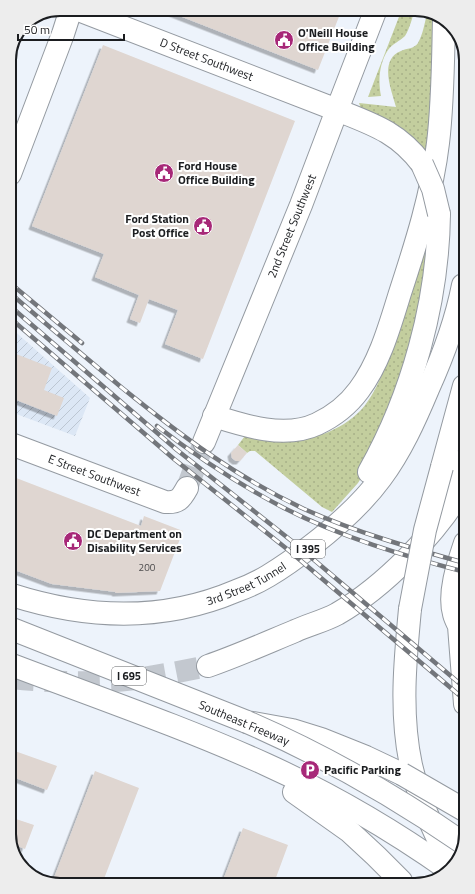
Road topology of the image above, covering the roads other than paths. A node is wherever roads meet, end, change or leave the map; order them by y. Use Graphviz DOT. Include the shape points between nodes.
graph roads {
  1 [pos="69,16"];
  2 [pos="94,16"];
  3 [pos="373,16"];
  4 [pos="444,27"];
  5 [pos="337,110"];
  6 [pos="16,158"];
  7 [pos="459,300"];
  8 [pos="459,404"];
  9 [pos="214,416"];
  10 [pos="459,421"];
  11 [pos="204,442"];
  12 [pos="16,446"];
  13 [pos="442,467"];
  14 [pos="459,468"];
  15 [pos="459,493"];
  16 [pos="183,494"];
  17 [pos="348,515"];
  18 [pos="459,562"];
  19 [pos="16,596"];
  20 [pos="458,626"];
  21 [pos="16,631"];
  22 [pos="294,632"];
  23 [pos="459,637"];
  24 [pos="208,666"];
  25 [pos="16,667"];
  26 [pos="247,722"];
  27 [pos="234,750"];
  28 [pos="459,808"];
  29 [pos="458,840"];
  30 [pos="449,861"];
  31 [pos="444,867"];
  32 [pos="398,878"];
  1 -- 6 [label="main road"];
  2 -- 5 [label="main road, D Street Southwest"];
  3 -- 5 [label="main road, 2nd Street Southwest"];
  4 -- 9 [label="main road" via="439,130 433,173 394,312 366,380 343,409 316,425 304,428 270,430"];
  5 -- 9 [label="main road, 2nd Street Southwest" via="299,210"];
  5 -- 17 [label="main road, D Street Southwest, bridge" via="384,130 407,146 422,164 433,189 439,214 436,265 418,353 399,411"];
  7 -- 17 [label="main road, 3rd Street Tunnel / I 395" via="449,338 419,411 380,479"];
  8 -- 13 [label="main road"];
  9 -- 11 [label="main road, 2nd Street Southwest"];
  10 -- 13 [label="main road"];
  12 -- 16 [label="main road, E Street Southwest" via="165,502 174,503"];
  13 -- 30 [label="main road, bridge" via="410,610 404,670 404,708 411,765 433,829"];
  14 -- 22 [label="main road" via="442,497 419,527 389,558 331,609"];
  15 -- 22 [label="main road" via="404,562 384,580 336,614"];
  17 -- 19 [label="main road, 3rd Street Tunnel / I 395" via="298,556 266,577 223,597 198,605 150,613 99,613 48,606"];
  18 -- 20 [label="main road" via="452,597"];
  20 -- 23 [label="main road"];
  21 -- 26 [label="main road, Southeast Freeway / I 695"];
  22 -- 24 [label="main road"];
  25 -- 27 [label="main road, I 695"];
  26 -- 28 [label="main road, bridge" via="306,734 350,750 402,774"];
  26 -- 29 [label="main road, Southeast Freeway / I 695, bridge" via="350,773 396,799"];
  27 -- 31 [label="main road, I 695" via="351,808"];
  27 -- 32 [label="main road" via="340,824"];
}
